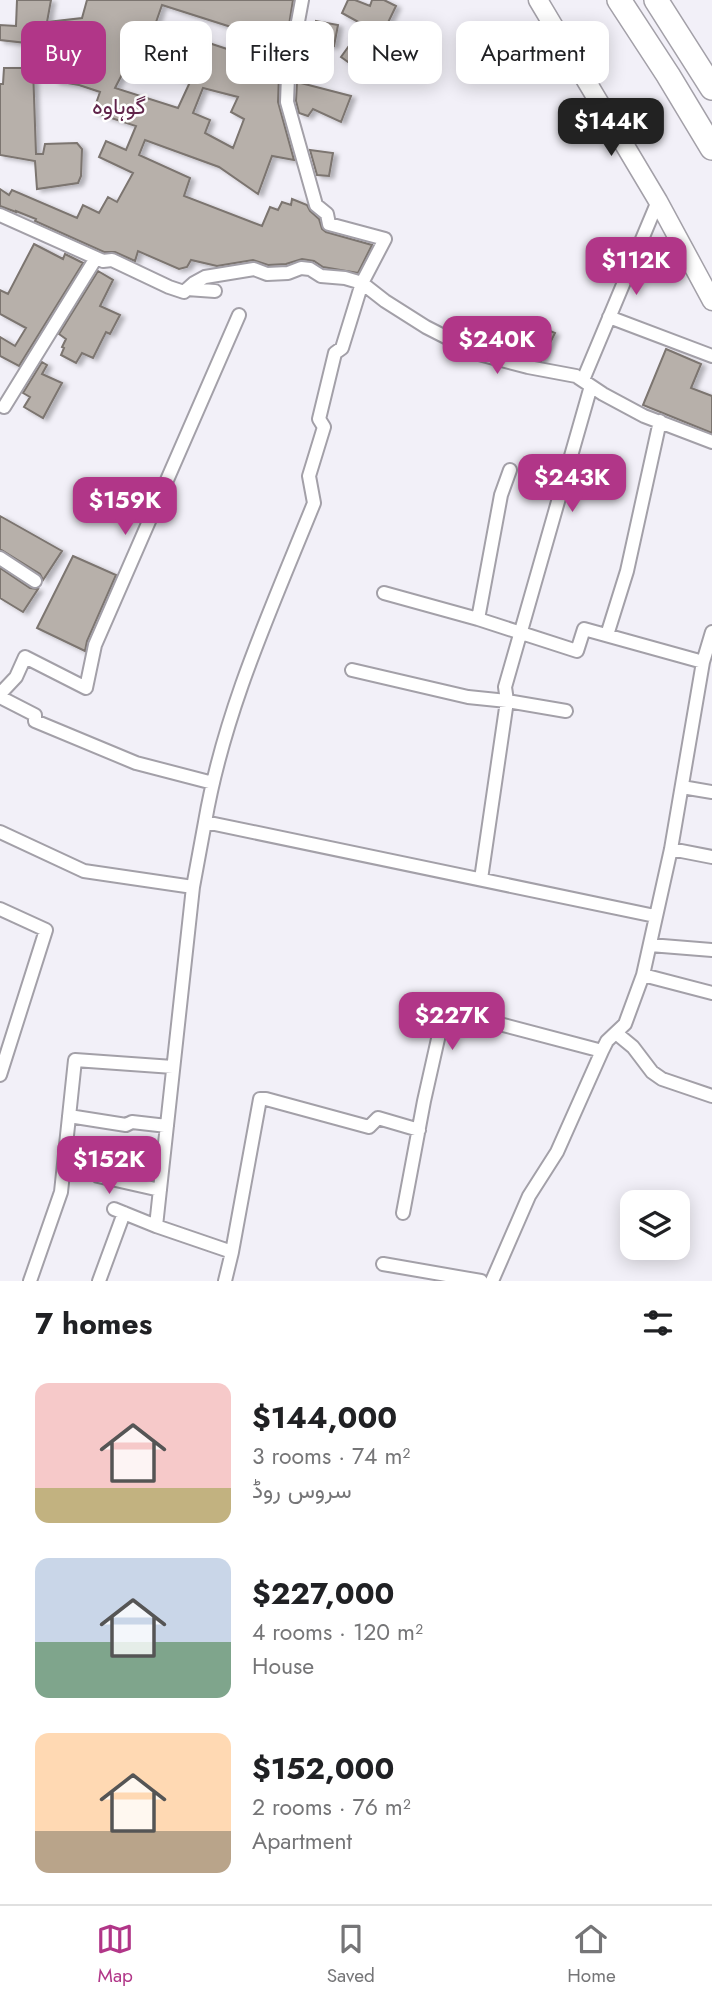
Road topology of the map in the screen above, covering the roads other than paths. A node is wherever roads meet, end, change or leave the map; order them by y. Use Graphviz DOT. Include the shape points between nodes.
graph roads {
  1 [pos="302,0"];
  2 [pos="538,0"];
  3 [pos="619,0"];
  4 [pos="656,0"];
  5 [pos="712,88"];
  6 [pos="712,148"];
  7 [pos="659,201"];
  8 [pos="0,215"];
  9 [pos="96,258"];
  10 [pos="362,283"];
  11 [pos="187,289"];
  12 [pos="215,291"];
  13 [pos="712,301"];
  14 [pos="239,315"];
  15 [pos="609,317"];
  16 [pos="712,356"];
  17 [pos="587,383"];
  18 [pos="4,407"];
  19 [pos="660,421"];
  20 [pos="712,442"];
  21 [pos="510,470"];
  22 [pos="0,558"];
  23 [pos="35,581"];
  24 [pos="384,593"];
  25 [pos="478,619"];
  26 [pos="712,632"];
  27 [pos="520,633"];
  28 [pos="607,635"];
  29 [pos="703,663"];
  30 [pos="352,670"];
  31 [pos="0,695"];
  32 [pos="507,701"];
  33 [pos="566,711"];
  34 [pos="213,783"];
  35 [pos="682,786"];
  36 [pos="712,792"];
  37 [pos="205,822"];
  38 [pos="0,832"];
  39 [pos="671,849"];
  40 [pos="712,857"];
  41 [pos="481,879"];
  42 [pos="192,887"];
  43 [pos="0,909"];
  44 [pos="655,916"];
  45 [pos="650,945"];
  46 [pos="712,950"];
  47 [pos="643,975"];
  48 [pos="712,993"];
  49 [pos="616,1033"];
  50 [pos="602,1051"];
  51 [pos="173,1067"];
  52 [pos="0,1075"];
  53 [pos="712,1096"];
  54 [pos="69,1116"];
  55 [pos="167,1126"];
  56 [pos="419,1130"];
  57 [pos="64,1168"];
  58 [pos="160,1190"];
  59 [pos="403,1213"];
  60 [pos="156,1226"];
  61 [pos="232,1252"];
  62 [pos="383,1264"];
  63 [pos="30,1281"];
  64 [pos="99,1281"];
  65 [pos="225,1281"];
  66 [pos="481,1281"];
  67 [pos="492,1281"];
  1 -- 10 [label="street" via="289,50 287,102 316,205 327,214 329,224 385,239"];
  2 -- 7 [label="street"];
  3 -- 6 [label="highway"];
  4 -- 5 [label="highway"];
  7 -- 13 [label="street"];
  7 -- 15 [label="street"];
  8 -- 9 [label="street"];
  9 -- 11 [label="street" via="112,260 169,287"];
  9 -- 18 [label="street"];
  10 -- 11 [label="street" via="321,276 310,269 267,274 254,269 205,277"];
  10 -- 17 [label="street" via="414,320 479,354 576,376"];
  10 -- 34 [label="street" via="342,348 335,353 319,419 324,427 309,476 314,503 245,675"];
  11 -- 12 [label="street"];
  14 -- 31 [label="street" via="95,645 86,688 25,657"];
  15 -- 16 [label="street"];
  15 -- 17 [label="street"];
  17 -- 19 [label="street"];
  17 -- 27 [label="street"];
  19 -- 20 [label="street"];
  19 -- 28 [label="street" via="627,571"];
  21 -- 25 [label="street" via="501,495"];
  22 -- 23 [label="street"];
  24 -- 25 [label="street"];
  25 -- 27 [label="street"];
  26 -- 29 [label="street"];
  27 -- 28 [label="street" via="577,651 584,629"];
  27 -- 32 [label="street" via="505,687"];
  28 -- 29 [label="street"];
  29 -- 35 [label="street"];
  30 -- 32 [label="street"];
  31 -- 34 [label="street" via="35,715 35,721 136,763"];
  32 -- 33 [label="street"];
  32 -- 41 [label="street"];
  34 -- 37 [label="street"];
  35 -- 36 [label="street"];
  35 -- 39 [label="street"];
  37 -- 41 [label="street"];
  37 -- 42 [label="street"];
  38 -- 42 [label="street" via="85,871"];
  39 -- 40 [label="street"];
  39 -- 44 [label="street"];
  41 -- 44 [label="street"];
  42 -- 51 [label="street"];
  43 -- 52 [label="street" via="46,930"];
  44 -- 45 [label="street"];
  45 -- 46 [label="street"];
  45 -- 47 [label="street"];
  47 -- 48 [label="street"];
  47 -- 49 [label="street" via="630,1016"];
  49 -- 50 [label="street"];
  49 -- 53 [label="street" via="662,1079"];
  50 -- 56 [label="street" via="447,1014"];
  50 -- 67 [label="street"];
  51 -- 54 [label="street" via="75,1060"];
  51 -- 55 [label="street"];
  54 -- 55 [label="street"];
  54 -- 57 [label="street"];
  55 -- 58 [label="street"];
  56 -- 59 [label="street"];
  56 -- 61 [label="street" via="378,1118 369,1127 260,1099"];
  57 -- 58 [label="street" via="88,1167 98,1176"];
  57 -- 63 [label="street" via="61,1192"];
  58 -- 60 [label="street"];
  60 -- 61 [label="street"];
  60 -- 64 [label="street" via="119,1211"];
  61 -- 65 [label="street"];
  62 -- 66 [label="street"];
}
